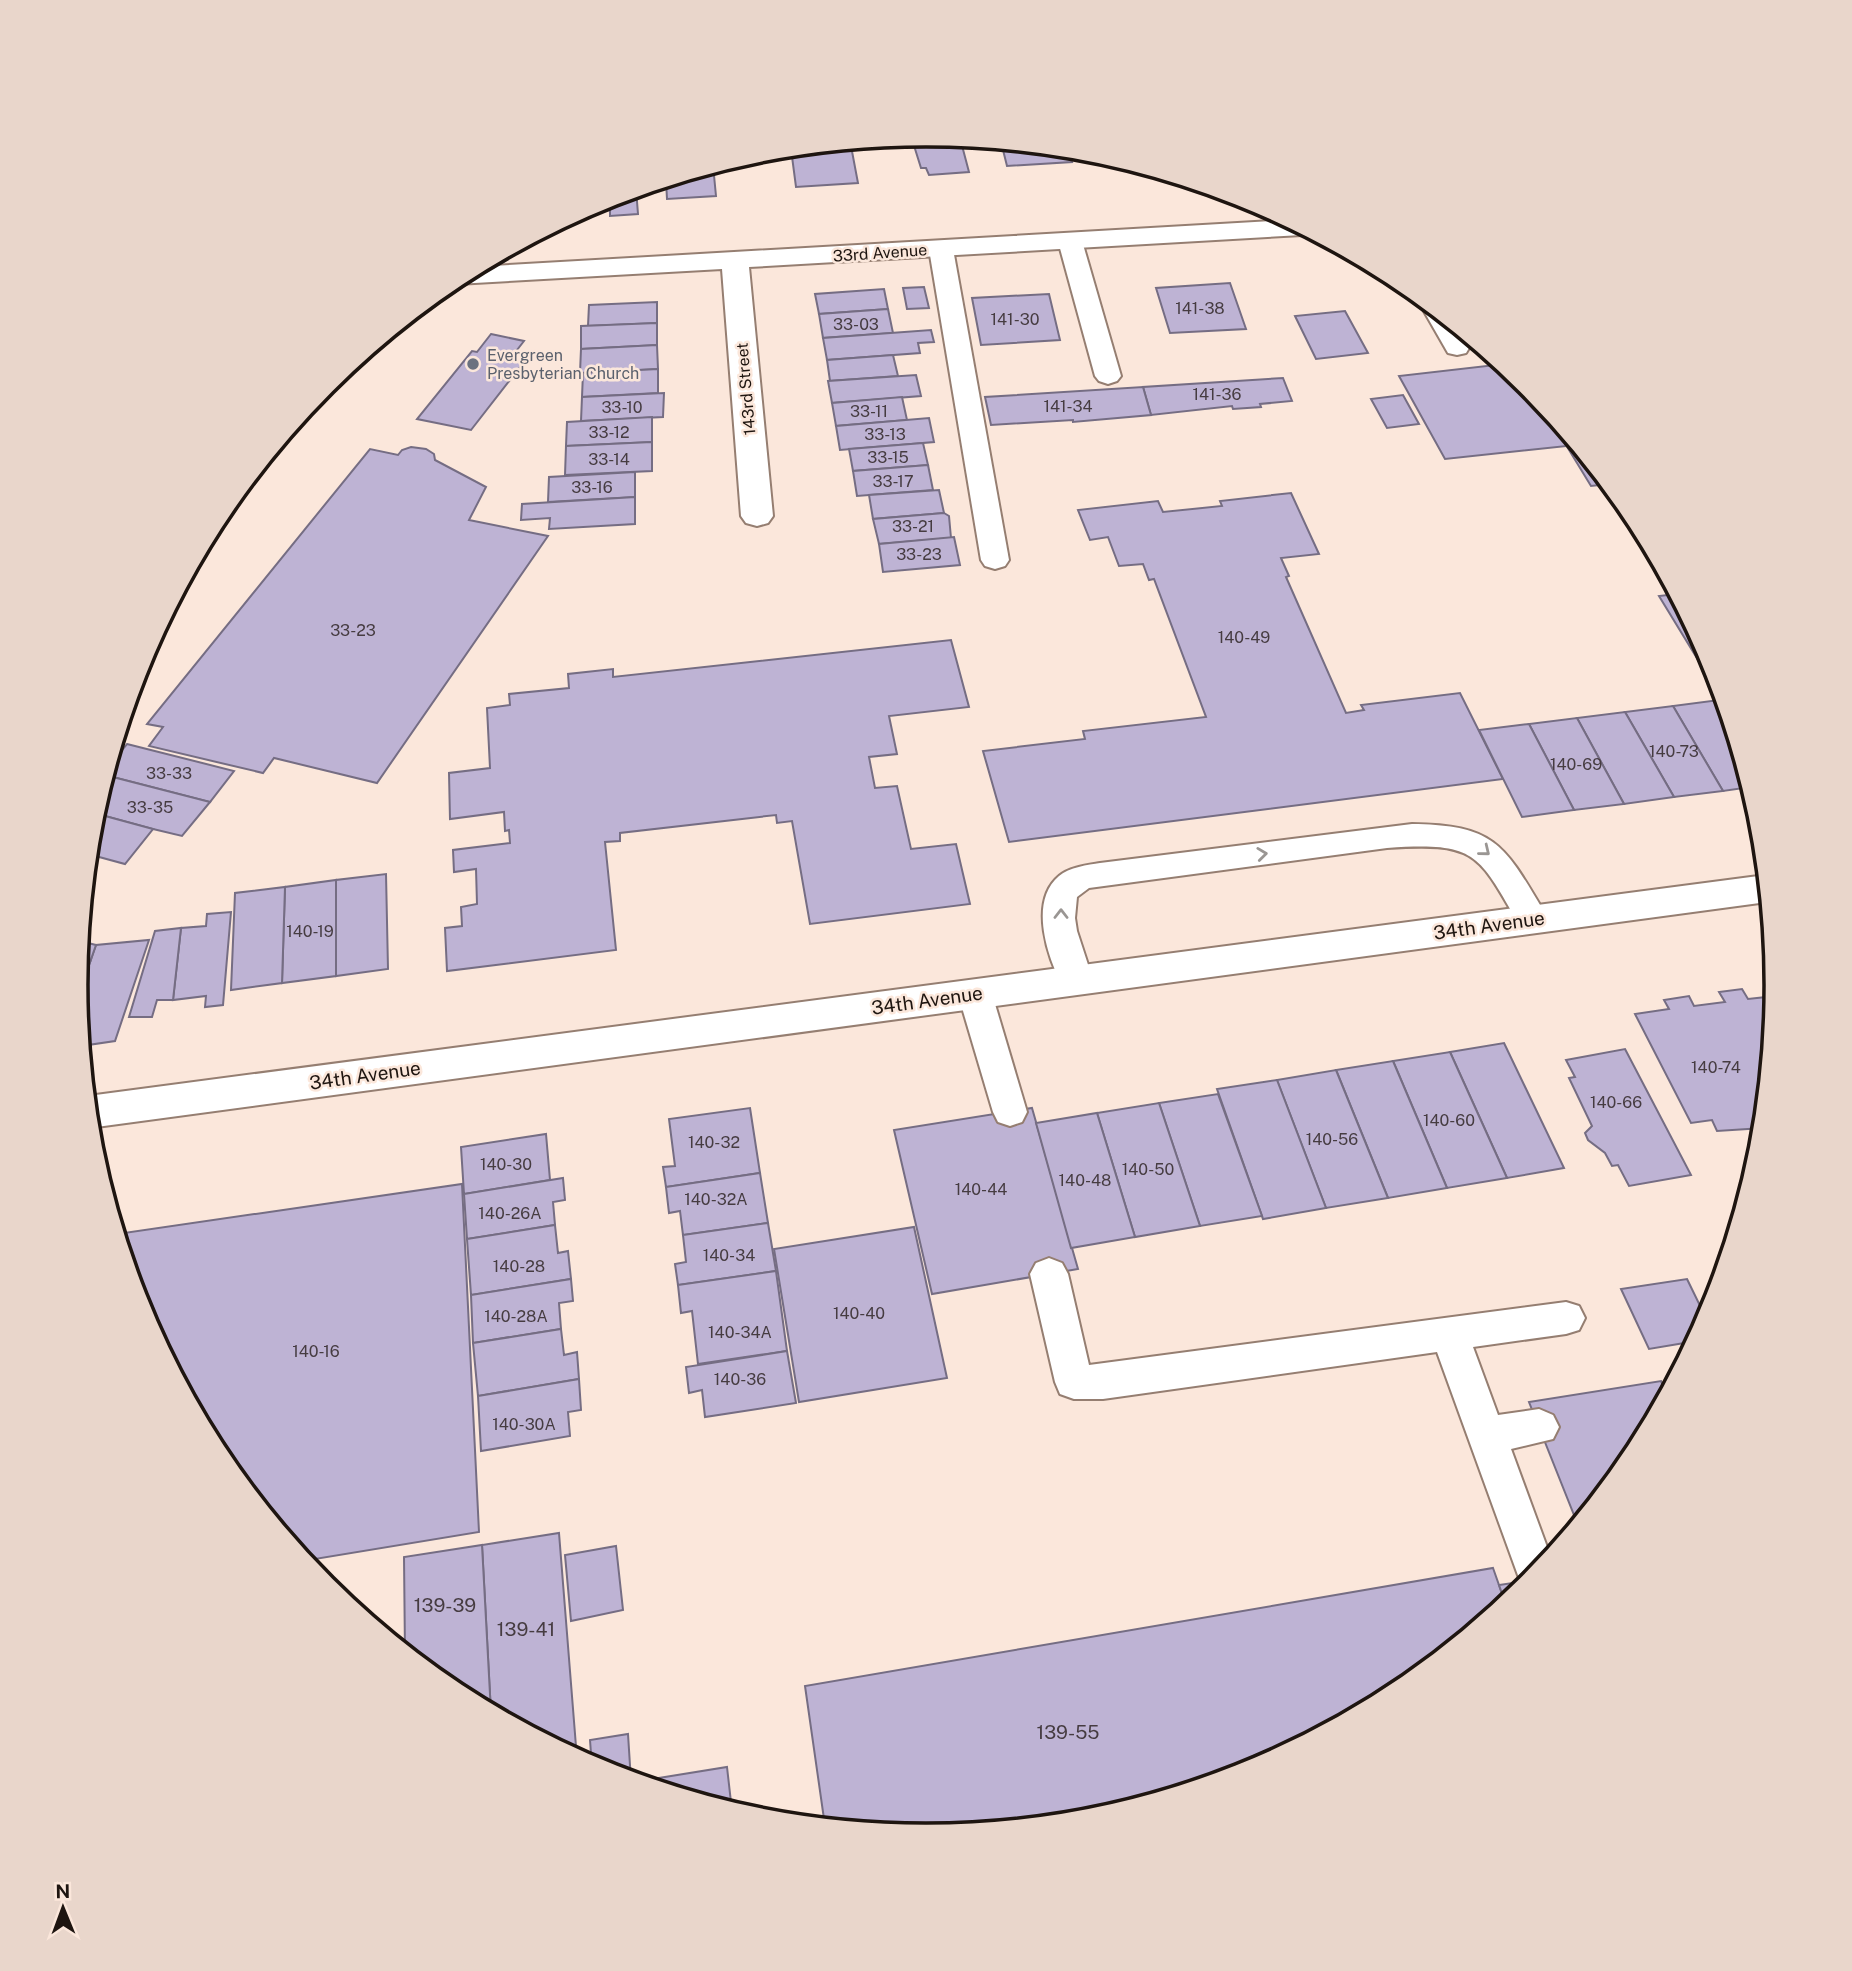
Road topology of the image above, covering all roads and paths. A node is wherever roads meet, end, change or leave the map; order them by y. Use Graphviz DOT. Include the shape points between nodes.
graph roads {
  1 [pos="1286,228"];
  2 [pos="1070,241"];
  3 [pos="941,249"];
  4 [pos="735,261"];
  5 [pos="482,275"];
  6 [pos="1445,328"];
  7 [pos="1457,348"];
  8 [pos="1108,376"];
  9 [pos="757,516"];
  10 [pos="995,561"];
  11 [pos="1758,889"];
  12 [pos="1532,919"];
  13 [pos="1076,979"];
  14 [pos="975,994"];
  15 [pos="98,1111"];
  16 [pos="1010,1112"];
  17 [pos="1049,1274"];
  18 [pos="1566,1318"];
  19 [pos="1449,1334"];
  20 [pos="1539,1427"];
  21 [pos="1485,1435"];
  22 [pos="1532,1564"];
  1 -- 2 [label="street, 33rd Avenue"];
  2 -- 3 [label="street, 33rd Avenue"];
  2 -- 8 [label="lane"];
  3 -- 4 [label="street, 33rd Avenue"];
  3 -- 10 [label="lane"];
  4 -- 5 [label="street, 33rd Avenue"];
  4 -- 9 [label="street, 143rd Street"];
  6 -- 7 [label="lane"];
  11 -- 12 [label="street, 34th Avenue"];
  12 -- 13 [label="street, 34th Avenue"];
  13 -- 12 [label="lane, one-way" via="1059,915 1063,893 1081,878 1111,873 1381,839 1448,837 1486,850"];
  13 -- 14 [label="street, 34th Avenue"];
  14 -- 15 [label="street, 34th Avenue"];
  14 -- 16 [label="lane"];
  17 -- 19 [label="lane" via="1074,1382 1103,1382"];
  18 -- 19 [label="lane"];
  19 -- 21 [label="lane"];
  20 -- 21 [label="lane"];
  21 -- 22 [label="lane"];
}
